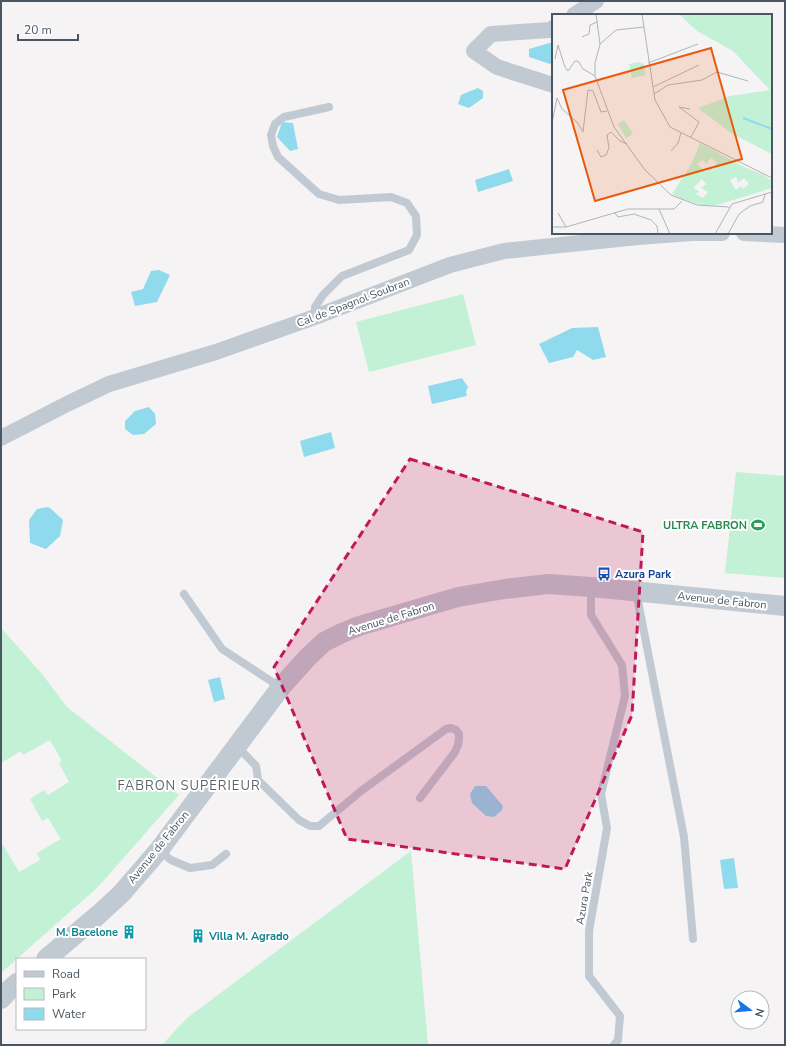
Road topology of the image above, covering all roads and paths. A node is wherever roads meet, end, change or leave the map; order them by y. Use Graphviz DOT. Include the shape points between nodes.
graph roads {
  1 [pos="596,1"];
  2 [pos="576,14"];
  3 [pos="552,29"];
  4 [pos="552,85"];
  5 [pos="329,107"];
  6 [pos="678,234"];
  7 [pos="764,234"];
  8 [pos="785,235"];
  9 [pos="566,238"];
  10 [pos="314,317"];
  11 [pos="1,438"];
  12 [pos="591,587"];
  13 [pos="636,591"];
  14 [pos="184,594"];
  15 [pos="785,606"];
  16 [pos="281,687"];
  17 [pos="237,746"];
  18 [pos="420,798"];
  19 [pos="159,850"];
  20 [pos="226,854"];
  21 [pos="693,939"];
  22 [pos="47,958"];
  23 [pos="614,1045"];
  1 -- 2 [label="street"];
  3 -- 4 [label="street" via="491,34 474,52 497,67"];
  5 -- 10 [label="lane" via="284,117 275,124 271,135 272,146 278,157 319,194 339,200 391,197 407,203 416,216 417,235 409,250 342,276 323,295 315,307"];
  6 -- 9 [label="street, Cal de Spagnol Soubran"];
  7 -- 8 [label="street"];
  9 -- 10 [label="street, Cal de Spagnol Soubran" via="450,265"];
  10 -- 11 [label="street, Cal de Spagnol Soubran" via="216,352 109,384"];
  12 -- 13 [label="street, Avenue de Fabron"];
  12 -- 16 [label="street, Avenue de Fabron" via="548,584 505,589 458,598 359,626 324,642"];
  12 -- 23 [label="lane, Azura Park" via="591,615 622,665 625,696 600,794 607,828 589,931 589,976 620,1016 618,1040"];
  13 -- 15 [label="street, Avenue de Fabron"];
  13 -- 21 [label="lane" via="684,837"];
  14 -- 16 [label="lane" via="222,649"];
  16 -- 17 [label="street, Avenue de Fabron"];
  17 -- 18 [label="lane" via="256,766 258,780 299,820 310,826 319,826 361,791 446,729 456,730 460,739 455,752"];
  17 -- 19 [label="street, Avenue de Fabron"];
  19 -- 20 [label="lane" via="171,860 190,868 212,865"];
  19 -- 22 [label="street, Avenue de Fabron" via="121,894"];
}
